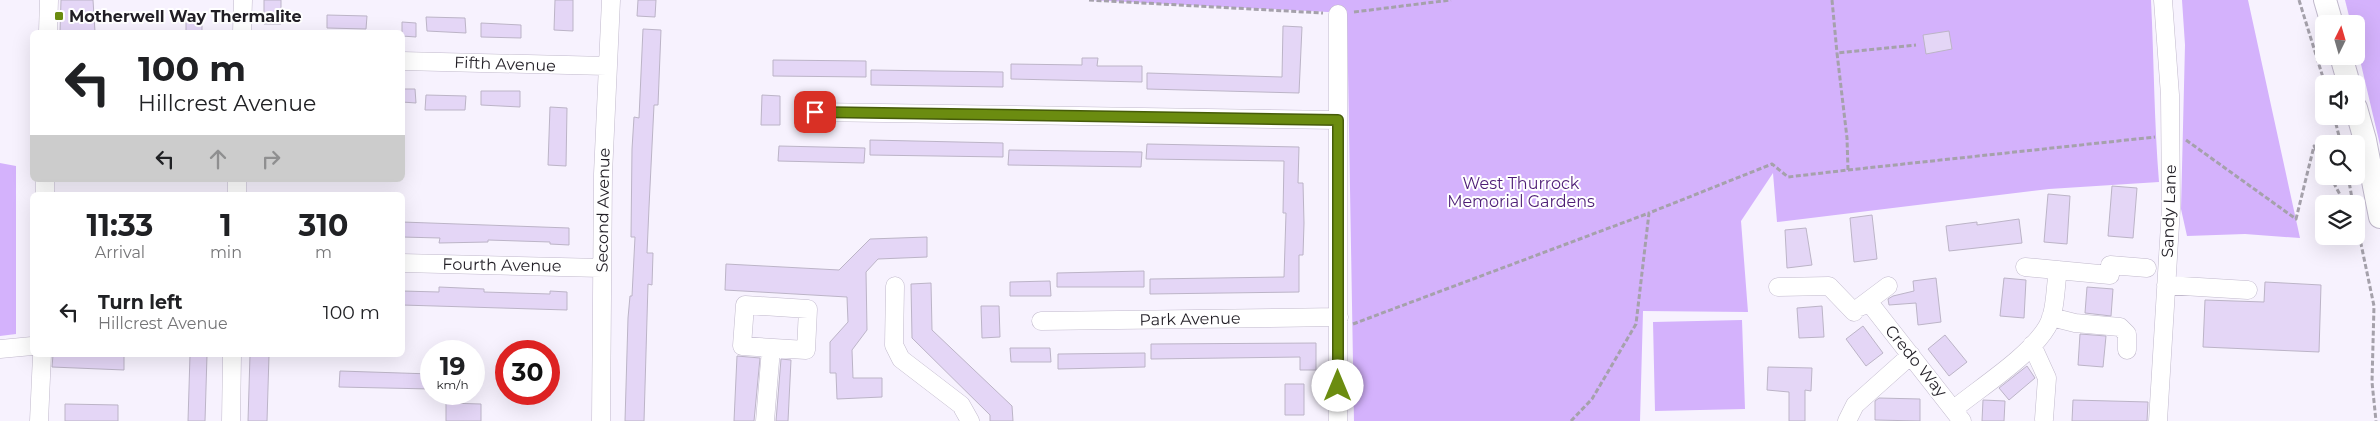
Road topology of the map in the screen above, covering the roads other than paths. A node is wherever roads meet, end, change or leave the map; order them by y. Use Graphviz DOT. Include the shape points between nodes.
graph roads {
  1 [pos="49,0"];
  2 [pos="243,0"];
  3 [pos="611,0"];
  4 [pos="2163,0"];
  5 [pos="2325,0"];
  6 [pos="1338,14"];
  7 [pos="2329,15"];
  8 [pos="48,30"];
  9 [pos="242,30"];
  10 [pos="405,61"];
  11 [pos="608,66"];
  12 [pos="815,112"];
  13 [pos="1338,120"];
  14 [pos="2361,125"];
  15 [pos="2380,217"];
  16 [pos="405,263"];
  17 [pos="2025,267"];
  18 [pos="602,268"];
  19 [pos="2147,268"];
  20 [pos="2058,270"];
  21 [pos="2166,285"];
  22 [pos="895,286"];
  23 [pos="1888,286"];
  24 [pos="1778,287"];
  25 [pos="2248,290"];
  26 [pos="1857,310"];
  27 [pos="2051,317"];
  28 [pos="1346,321"];
  29 [pos="1041,322"];
  30 [pos="2032,345"];
  31 [pos="30,346"];
  32 [pos="0,349"];
  33 [pos="770,349"];
  34 [pos="2127,350"];
  35 [pos="1911,355"];
  36 [pos="42,357"];
  37 [pos="232,357"];
  38 [pos="1958,415"];
  39 [pos="2044,419"];
  40 [pos="40,421"];
  41 [pos="231,421"];
  42 [pos="601,421"];
  43 [pos="765,421"];
  44 [pos="970,421"];
  45 [pos="1338,421"];
  46 [pos="1847,421"];
  47 [pos="2158,421"];
  1 -- 8 [label="street"];
  2 -- 9 [label="street"];
  3 -- 11 [label="street, Second Avenue"];
  4 -- 21 [label="street, Sandy Lane" via="2171,138"];
  5 -- 7 [label="main road"];
  6 -- 13 [label="street"];
  10 -- 11 [label="street, Fifth Avenue"];
  11 -- 18 [label="street, Second Avenue"];
  12 -- 13 [label="street"];
  13 -- 28 [label="street"];
  14 -- 15 [label="main road"];
  16 -- 18 [label="street, Fourth Avenue"];
  17 -- 20 [label="street"];
  18 -- 42 [label="street, Second Avenue"];
  19 -- 20 [label="street" via="2110,265 2110,275"];
  20 -- 27 [label="street"];
  21 -- 25 [label="street"];
  21 -- 47 [label="street, Sandy Lane"];
  22 -- 44 [label="street" via="894,345 897,352 901,359 961,405"];
  23 -- 26 [label="street"];
  24 -- 26 [label="street, Credo Way" via="1829,286"];
  26 -- 35 [label="street, Credo Way"];
  27 -- 30 [label="street"];
  27 -- 34 [label="street" via="2120,327 2127,334"];
  28 -- 29 [label="street, Park Avenue"];
  28 -- 45 [label="street"];
  30 -- 38 [label="street"];
  30 -- 39 [label="street" via="2047,378"];
  31 -- 32 [label="street"];
  33 -- 43 [label="street"];
  35 -- 38 [label="street, Credo Way"];
  35 -- 46 [label="street" via="1855,405"];
  36 -- 40 [label="street"];
  37 -- 41 [label="street"];
}
